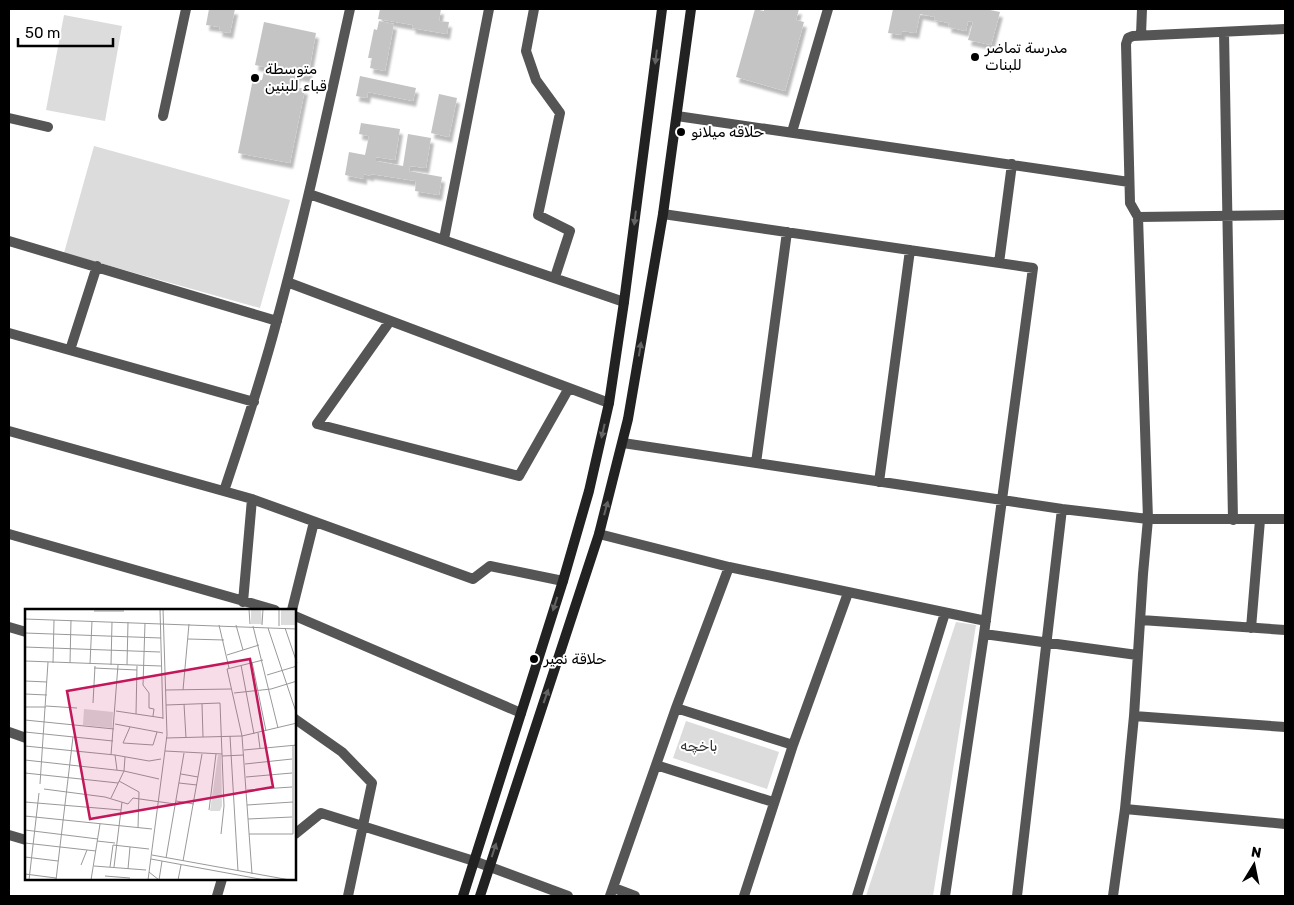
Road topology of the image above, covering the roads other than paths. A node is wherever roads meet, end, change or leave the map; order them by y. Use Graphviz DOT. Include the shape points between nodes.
graph roads {
  1 [pos="186,9"];
  2 [pos="350,9"];
  3 [pos="489,9"];
  4 [pos="534,9"];
  5 [pos="662,9"];
  6 [pos="691,9"];
  7 [pos="828,9"];
  8 [pos="1142,9"];
  9 [pos="1285,29"];
  10 [pos="1224,32"];
  11 [pos="1142,35"];
  12 [pos="163,116"];
  13 [pos="677,116"];
  14 [pos="9,118"];
  15 [pos="48,127"];
  16 [pos="792,132"];
  17 [pos="1012,164"];
  18 [pos="1129,182"];
  19 [pos="309,194"];
  20 [pos="662,214"];
  21 [pos="1285,215"];
  22 [pos="1228,216"];
  23 [pos="1138,217"];
  24 [pos="787,232"];
  25 [pos="444,239"];
  26 [pos="9,241"];
  27 [pos="910,250"];
  28 [pos="999,263"];
  29 [pos="96,266"];
  30 [pos="555,277"];
  31 [pos="287,282"];
  32 [pos="624,302"];
  33 [pos="277,321"];
  34 [pos="390,321"];
  35 [pos="9,333"];
  36 [pos="70,350"];
  37 [pos="569,388"];
  38 [pos="254,402"];
  39 [pos="609,403"];
  40 [pos="9,431"];
  41 [pos="622,443"];
  42 [pos="756,463"];
  43 [pos="879,482"];
  44 [pos="224,491"];
  45 [pos="252,500"];
  46 [pos="1002,500"];
  47 [pos="1062,509"];
  48 [pos="1148,519"];
  49 [pos="1285,519"];
  50 [pos="1233,520"];
  51 [pos="1260,520"];
  52 [pos="314,522"];
  53 [pos="9,534"];
  54 [pos="599,534"];
  55 [pos="728,567"];
  56 [pos="563,581"];
  57 [pos="848,593"];
  58 [pos="244,602"];
  59 [pos="271,609"];
  60 [pos="292,609"];
  61 [pos="945,612"];
  62 [pos="296,616"];
  63 [pos="1141,620"];
  64 [pos="986,621"];
  65 [pos="9,627"];
  66 [pos="1251,628"];
  67 [pos="1285,630"];
  68 [pos="25,632"];
  69 [pos="984,634"];
  70 [pos="1046,644"];
  71 [pos="1137,655"];
  72 [pos="676,708"];
  73 [pos="521,713"];
  74 [pos="1134,716"];
  75 [pos="296,720"];
  76 [pos="1285,727"];
  77 [pos="9,732"];
  78 [pos="25,738"];
  79 [pos="793,745"];
  80 [pos="656,765"];
  81 [pos="774,802"];
  82 [pos="1125,809"];
  83 [pos="1285,824"];
  84 [pos="364,826"];
  85 [pos="296,833"];
  86 [pos="9,835"];
  87 [pos="25,840"];
  88 [pos="474,861"];
  89 [pos="489,866"];
  90 [pos="221,880"];
  91 [pos="612,892"];
  92 [pos="217,896"];
  93 [pos="348,896"];
  94 [pos="463,896"];
  95 [pos="480,896"];
  96 [pos="568,896"];
  97 [pos="636,896"];
  98 [pos="744,896"];
  99 [pos="857,896"];
  100 [pos="945,896"];
  101 [pos="1018,896"];
  102 [pos="1113,896"];
  1 -- 12 [label="street"];
  2 -- 19 [label="street"];
  3 -- 25 [label="street"];
  4 -- 30 [label="street" via="526,51 536,80 560,113 538,215 570,231"];
  5 -- 32 [label="main road, one-way"];
  6 -- 13 [label="main road"];
  7 -- 16 [label="street"];
  8 -- 11 [label="street"];
  9 -- 10 [label="street"];
  10 -- 11 [label="street"];
  10 -- 22 [label="street"];
  11 -- 18 [label="street" via="1128,38 1126,44"];
  13 -- 16 [label="street"];
  13 -- 20 [label="main road"];
  14 -- 15 [label="street"];
  16 -- 17 [label="street"];
  17 -- 18 [label="street"];
  17 -- 28 [label="street"];
  18 -- 23 [label="street" via="1130,203"];
  19 -- 25 [label="street"];
  19 -- 31 [label="street"];
  20 -- 24 [label="street"];
  41 -- 20 [label="main road, one-way"];
  21 -- 22 [label="street"];
  22 -- 23 [label="street"];
  22 -- 50 [label="street"];
  23 -- 48 [label="street"];
  24 -- 27 [label="street"];
  24 -- 42 [label="street"];
  25 -- 30 [label="street"];
  26 -- 29 [label="street"];
  27 -- 28 [label="street"];
  27 -- 43 [label="street"];
  28 -- 46 [label="street" via="1034,268"];
  29 -- 33 [label="street"];
  29 -- 36 [label="street"];
  30 -- 32 [label="street"];
  31 -- 33 [label="street"];
  31 -- 34 [label="street"];
  32 -- 39 [label="main road"];
  33 -- 38 [label="street"];
  34 -- 37 [label="street"];
  34 -- 37 [label="street" via="318,424 519,476"];
  35 -- 36 [label="street"];
  36 -- 38 [label="street"];
  37 -- 39 [label="street"];
  38 -- 44 [label="street"];
  39 -- 56 [label="main road, one-way" via="589,491"];
  40 -- 44 [label="street"];
  41 -- 42 [label="street"];
  54 -- 41 [label="main road, one-way"];
  42 -- 43 [label="street"];
  43 -- 46 [label="street"];
  44 -- 45 [label="street"];
  45 -- 52 [label="street"];
  45 -- 58 [label="street"];
  46 -- 47 [label="street"];
  46 -- 64 [label="street"];
  47 -- 48 [label="street"];
  47 -- 70 [label="street"];
  48 -- 50 [label="street"];
  48 -- 63 [label="street"];
  49 -- 51 [label="street"];
  50 -- 51 [label="street"];
  51 -- 66 [label="street"];
  52 -- 56 [label="street" via="473,579 490,566"];
  52 -- 60 [label="street"];
  53 -- 58 [label="street"];
  54 -- 55 [label="street"];
  89 -- 54 [label="main road, one-way"];
  55 -- 57 [label="street"];
  55 -- 72 [label="street"];
  56 -- 73 [label="main road, one-way"];
  57 -- 61 [label="street"];
  57 -- 79 [label="street"];
  58 -- 59 [label="street"];
  61 -- 64 [label="street"];
  61 -- 99 [label="street"];
  62 -- 73 [label="street"];
  63 -- 66 [label="street"];
  63 -- 71 [label="street"];
  64 -- 69 [label="street"];
  65 -- 68 [label="street"];
  66 -- 67 [label="street"];
  69 -- 70 [label="street"];
  69 -- 100 [label="street"];
  70 -- 71 [label="street"];
  70 -- 101 [label="street"];
  71 -- 74 [label="street"];
  72 -- 79 [label="street"];
  72 -- 80 [label="street"];
  73 -- 88 [label="main road"];
  74 -- 76 [label="street"];
  74 -- 82 [label="street"];
  75 -- 84 [label="street" via="342,752 372,783"];
  77 -- 78 [label="street"];
  79 -- 81 [label="street"];
  80 -- 81 [label="street"];
  80 -- 91 [label="street"];
  81 -- 98 [label="street"];
  82 -- 83 [label="street"];
  82 -- 102 [label="street"];
  84 -- 85 [label="street" via="321,813"];
  84 -- 88 [label="street"];
  84 -- 93 [label="street"];
  86 -- 87 [label="street"];
  88 -- 89 [label="street"];
  88 -- 94 [label="main road"];
  89 -- 95 [label="main road"];
  89 -- 96 [label="street"];
  90 -- 92 [label="street"];
  91 -- 97 [label="street"];
}
